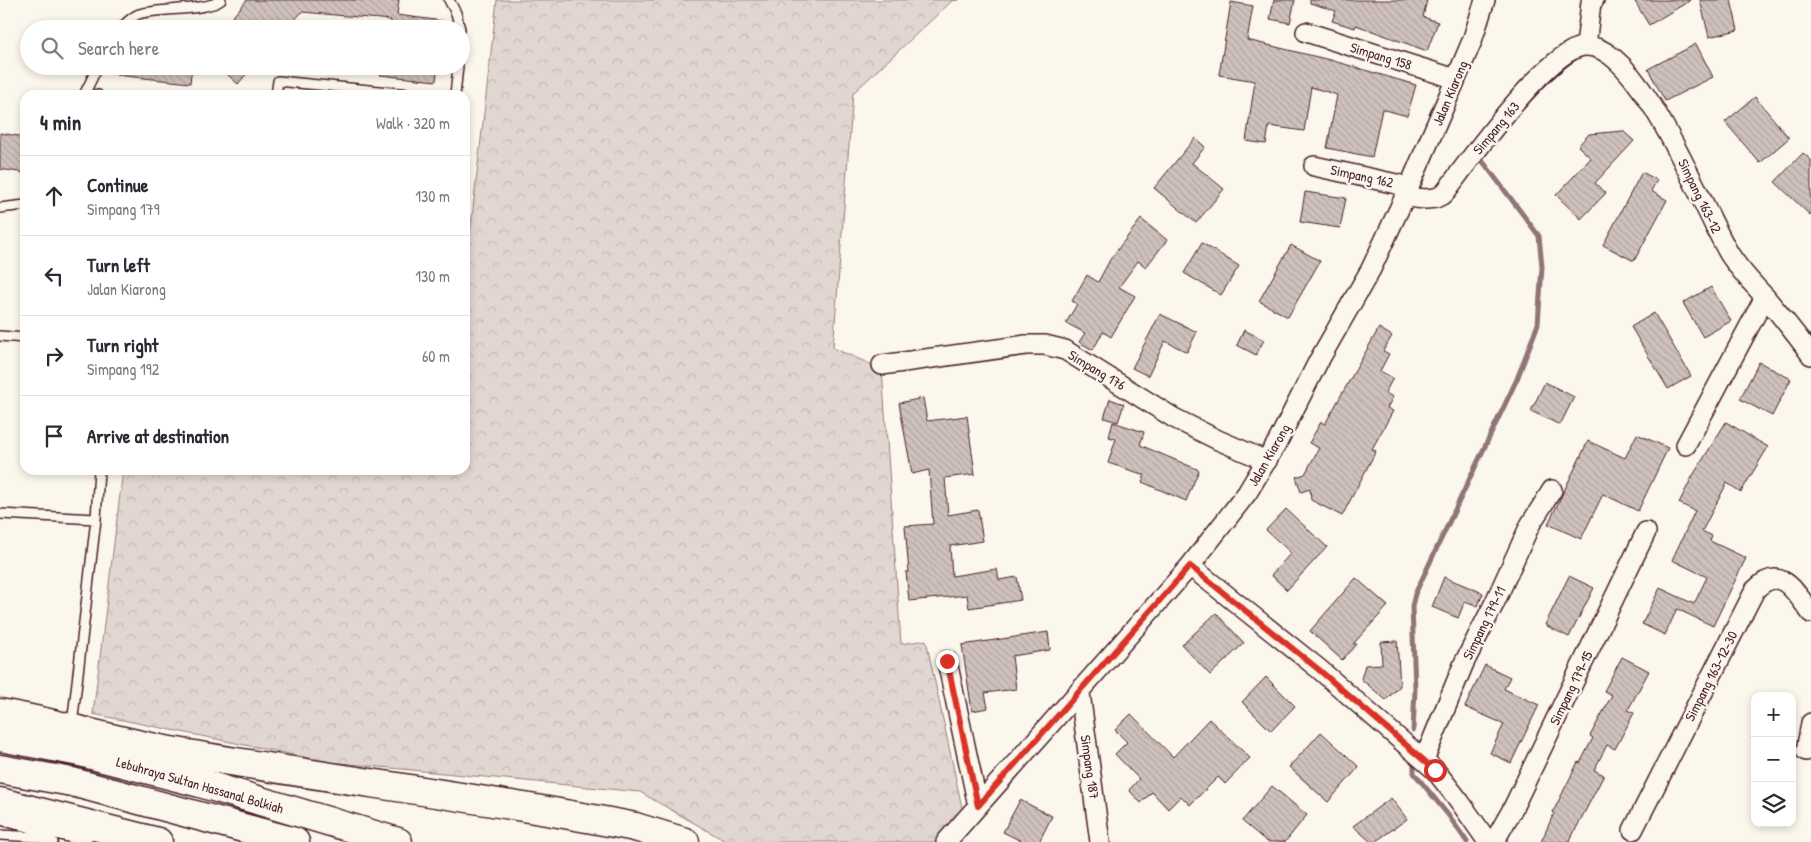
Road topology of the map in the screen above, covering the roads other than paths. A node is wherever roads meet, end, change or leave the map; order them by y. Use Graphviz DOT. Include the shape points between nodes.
graph roads {
  1 [pos="221,0"];
  2 [pos="449,0"];
  3 [pos="1485,0"];
  4 [pos="1594,0"];
  5 [pos="130,20"];
  6 [pos="458,20"];
  7 [pos="1306,32"];
  8 [pos="1586,46"];
  9 [pos="94,75"];
  10 [pos="457,75"];
  11 [pos="1456,79"];
  12 [pos="86,90"];
  13 [pos="277,90"];
  14 [pos="369,90"];
  15 [pos="456,90"];
  16 [pos="1314,166"];
  17 [pos="1407,192"];
  18 [pos="20,206"];
  19 [pos="0,208"];
  20 [pos="1765,297"];
  21 [pos="0,336"];
  22 [pos="20,338"];
  23 [pos="1811,355"];
  24 [pos="882,365"];
  25 [pos="1686,445"];
  26 [pos="1267,461"];
  27 [pos="99,475"];
  28 [pos="1552,490"];
  29 [pos="0,514"];
  30 [pos="96,519"];
  31 [pos="1646,532"];
  32 [pos="1190,566"];
  33 [pos="1811,613"];
  34 [pos="947,661"];
  35 [pos="1080,693"];
  36 [pos="0,713"];
  37 [pos="1811,723"];
  38 [pos="71,727"];
  39 [pos="0,737"];
  40 [pos="1806,751"];
  41 [pos="1424,760"];
  42 [pos="0,769"];
  43 [pos="0,802"];
  44 [pos="978,806"];
  45 [pos="0,820"];
  46 [pos="233,826"];
  47 [pos="1634,830"];
  48 [pos="635,834"];
  49 [pos="0,835"];
  50 [pos="53,842"];
  51 [pos="87,842"];
  52 [pos="158,842"];
  53 [pos="267,842"];
  54 [pos="295,842"];
  55 [pos="398,842"];
  56 [pos="685,842"];
  57 [pos="946,842"];
  58 [pos="1100,842"];
  59 [pos="1488,842"];
  60 [pos="1494,842"];
  1 -- 5 [label="lane" via="198,7 157,10 136,15"];
  2 -- 6 [label="lane"];
  3 -- 11 [label="street, Jalan Kiarong"];
  4 -- 8 [label="street" via="1591,2"];
  7 -- 11 [label="street, Simpang 158"];
  8 -- 17 [label="street, Simpang 163" via="1572,49 1558,59 1499,120 1444,194 1426,199 1415,198"];
  8 -- 20 [label="street, Simpang 163-12" via="1602,48 1643,93 1671,137 1729,254"];
  9 -- 12 [label="lane"];
  10 -- 15 [label="lane"];
  11 -- 17 [label="street, Jalan Kiarong"];
  13 -- 14 [label="lane" via="278,81"];
  16 -- 17 [label="street, Simpang 162" via="1401,185"];
  17 -- 26 [label="street, Jalan Kiarong" via="1371,269"];
  18 -- 19 [label="lane"];
  20 -- 23 [label="street, Simpang 163-12"];
  20 -- 25 [label="street"];
  21 -- 22 [label="lane"];
  24 -- 26 [label="street, Simpang 176" via="1045,345 1065,350 1174,418"];
  26 -- 32 [label="street, Jalan Kiarong" via="1247,493"];
  27 -- 30 [label="lane"];
  28 -- 41 [label="street, Simpang 179-11" via="1530,525 1464,663"];
  29 -- 30 [label="lane"];
  30 -- 38 [label="lane"];
  31 -- 60 [label="street, Simpang 179-15"];
  32 -- 35 [label="street, Jalan Kiarong"];
  32 -- 41 [label="street" via="1326,675"];
  33 -- 47 [label="street, Simpang 163-12-30" via="1783,580 1773,577 1763,581 1755,590"];
  34 -- 44 [label="street"];
  35 -- 44 [label="street, Jalan Kiarong"];
  35 -- 58 [label="street, Simpang 187"];
  36 -- 38 [label="main road"];
  37 -- 40 [label="street"];
  38 -- 48 [label="main road" via="175,752 481,799"];
  39 -- 55 [label="main road, Lebuhraya Sultan Hassanal Bolkiah" via="80,752"];
  41 -- 59 [label="street" via="1460,802"];
  42 -- 46 [label="main road" via="72,782"];
  43 -- 52 [label="main road"];
  44 -- 57 [label="street, Jalan Kiarong"];
  45 -- 51 [label="lane"];
  46 -- 53 [label="main road"];
  46 -- 54 [label="main road"];
  48 -- 56 [label="main road"];
  49 -- 50 [label="lane" via="37,837"];
}
